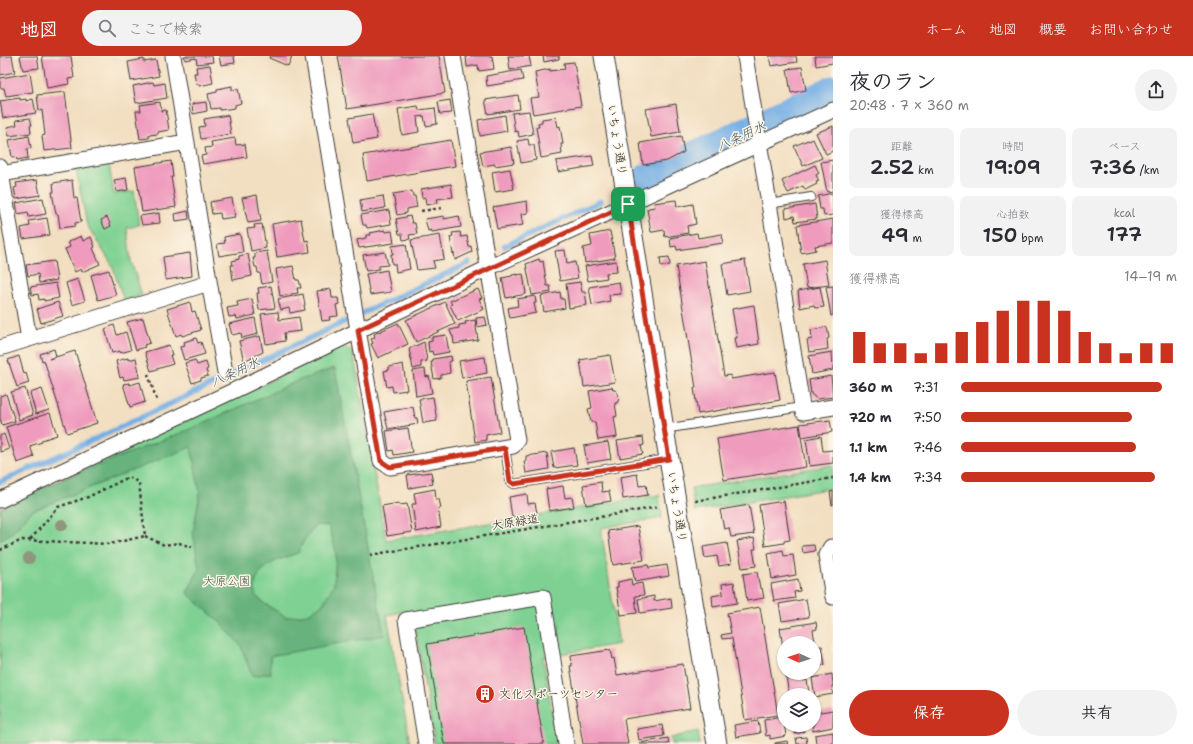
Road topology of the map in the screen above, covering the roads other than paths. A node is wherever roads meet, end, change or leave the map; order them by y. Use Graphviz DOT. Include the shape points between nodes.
graph roads {
  1 [pos="173,56"];
  2 [pos="314,56"];
  3 [pos="453,56"];
  4 [pos="604,56"];
  5 [pos="745,56"];
  6 [pos="833,110"];
  7 [pos="759,141"];
  8 [pos="187,142"];
  9 [pos="1,170"];
  10 [pos="811,197"];
  11 [pos="628,204"];
  12 [pos="769,204"];
  13 [pos="4,216"];
  14 [pos="488,268"];
  15 [pos="209,284"];
  16 [pos="357,322"];
  17 [pos="29,339"];
  18 [pos="0,348"];
  19 [pos="225,372"];
  20 [pos="802,407"];
  21 [pos="833,407"];
  22 [pos="664,429"];
  23 [pos="505,448"];
  24 [pos="669,459"];
  25 [pos="0,500"];
  26 [pos="833,547"];
  27 [pos="833,597"];
  28 [pos="426,744"];
  29 [pos="566,744"];
  30 [pos="717,744"];
  1 -- 8 [label="street"];
  2 -- 16 [label="street"];
  3 -- 14 [label="street"];
  4 -- 11 [label="street, いちょう通り"];
  5 -- 7 [label="street"];
  6 -- 7 [label="street"];
  7 -- 11 [label="street"];
  7 -- 12 [label="street"];
  8 -- 9 [label="street"];
  8 -- 15 [label="street"];
  9 -- 13 [label="street"];
  10 -- 12 [label="lane"];
  11 -- 14 [label="street"];
  11 -- 22 [label="street, いちょう通り"];
  12 -- 20 [label="street"];
  13 -- 17 [label="street"];
  14 -- 16 [label="street"];
  14 -- 23 [label="street" via="517,440 513,446"];
  15 -- 17 [label="street"];
  15 -- 19 [label="street"];
  16 -- 23 [label="street" via="381,461 390,467"];
  16 -- 25 [label="street" via="214,400"];
  17 -- 18 [label="street"];
  20 -- 21 [label="street" via="803,412"];
  20 -- 22 [label="lane"];
  22 -- 24 [label="street, いちょう通り"];
  23 -- 24 [label="lane" via="510,481 514,484"];
  24 -- 30 [label="street, いちょう通り"];
  26 -- 27 [label="street" via="826,555"];
  28 -- 29 [label="street" via="406,620 543,597"];
}
